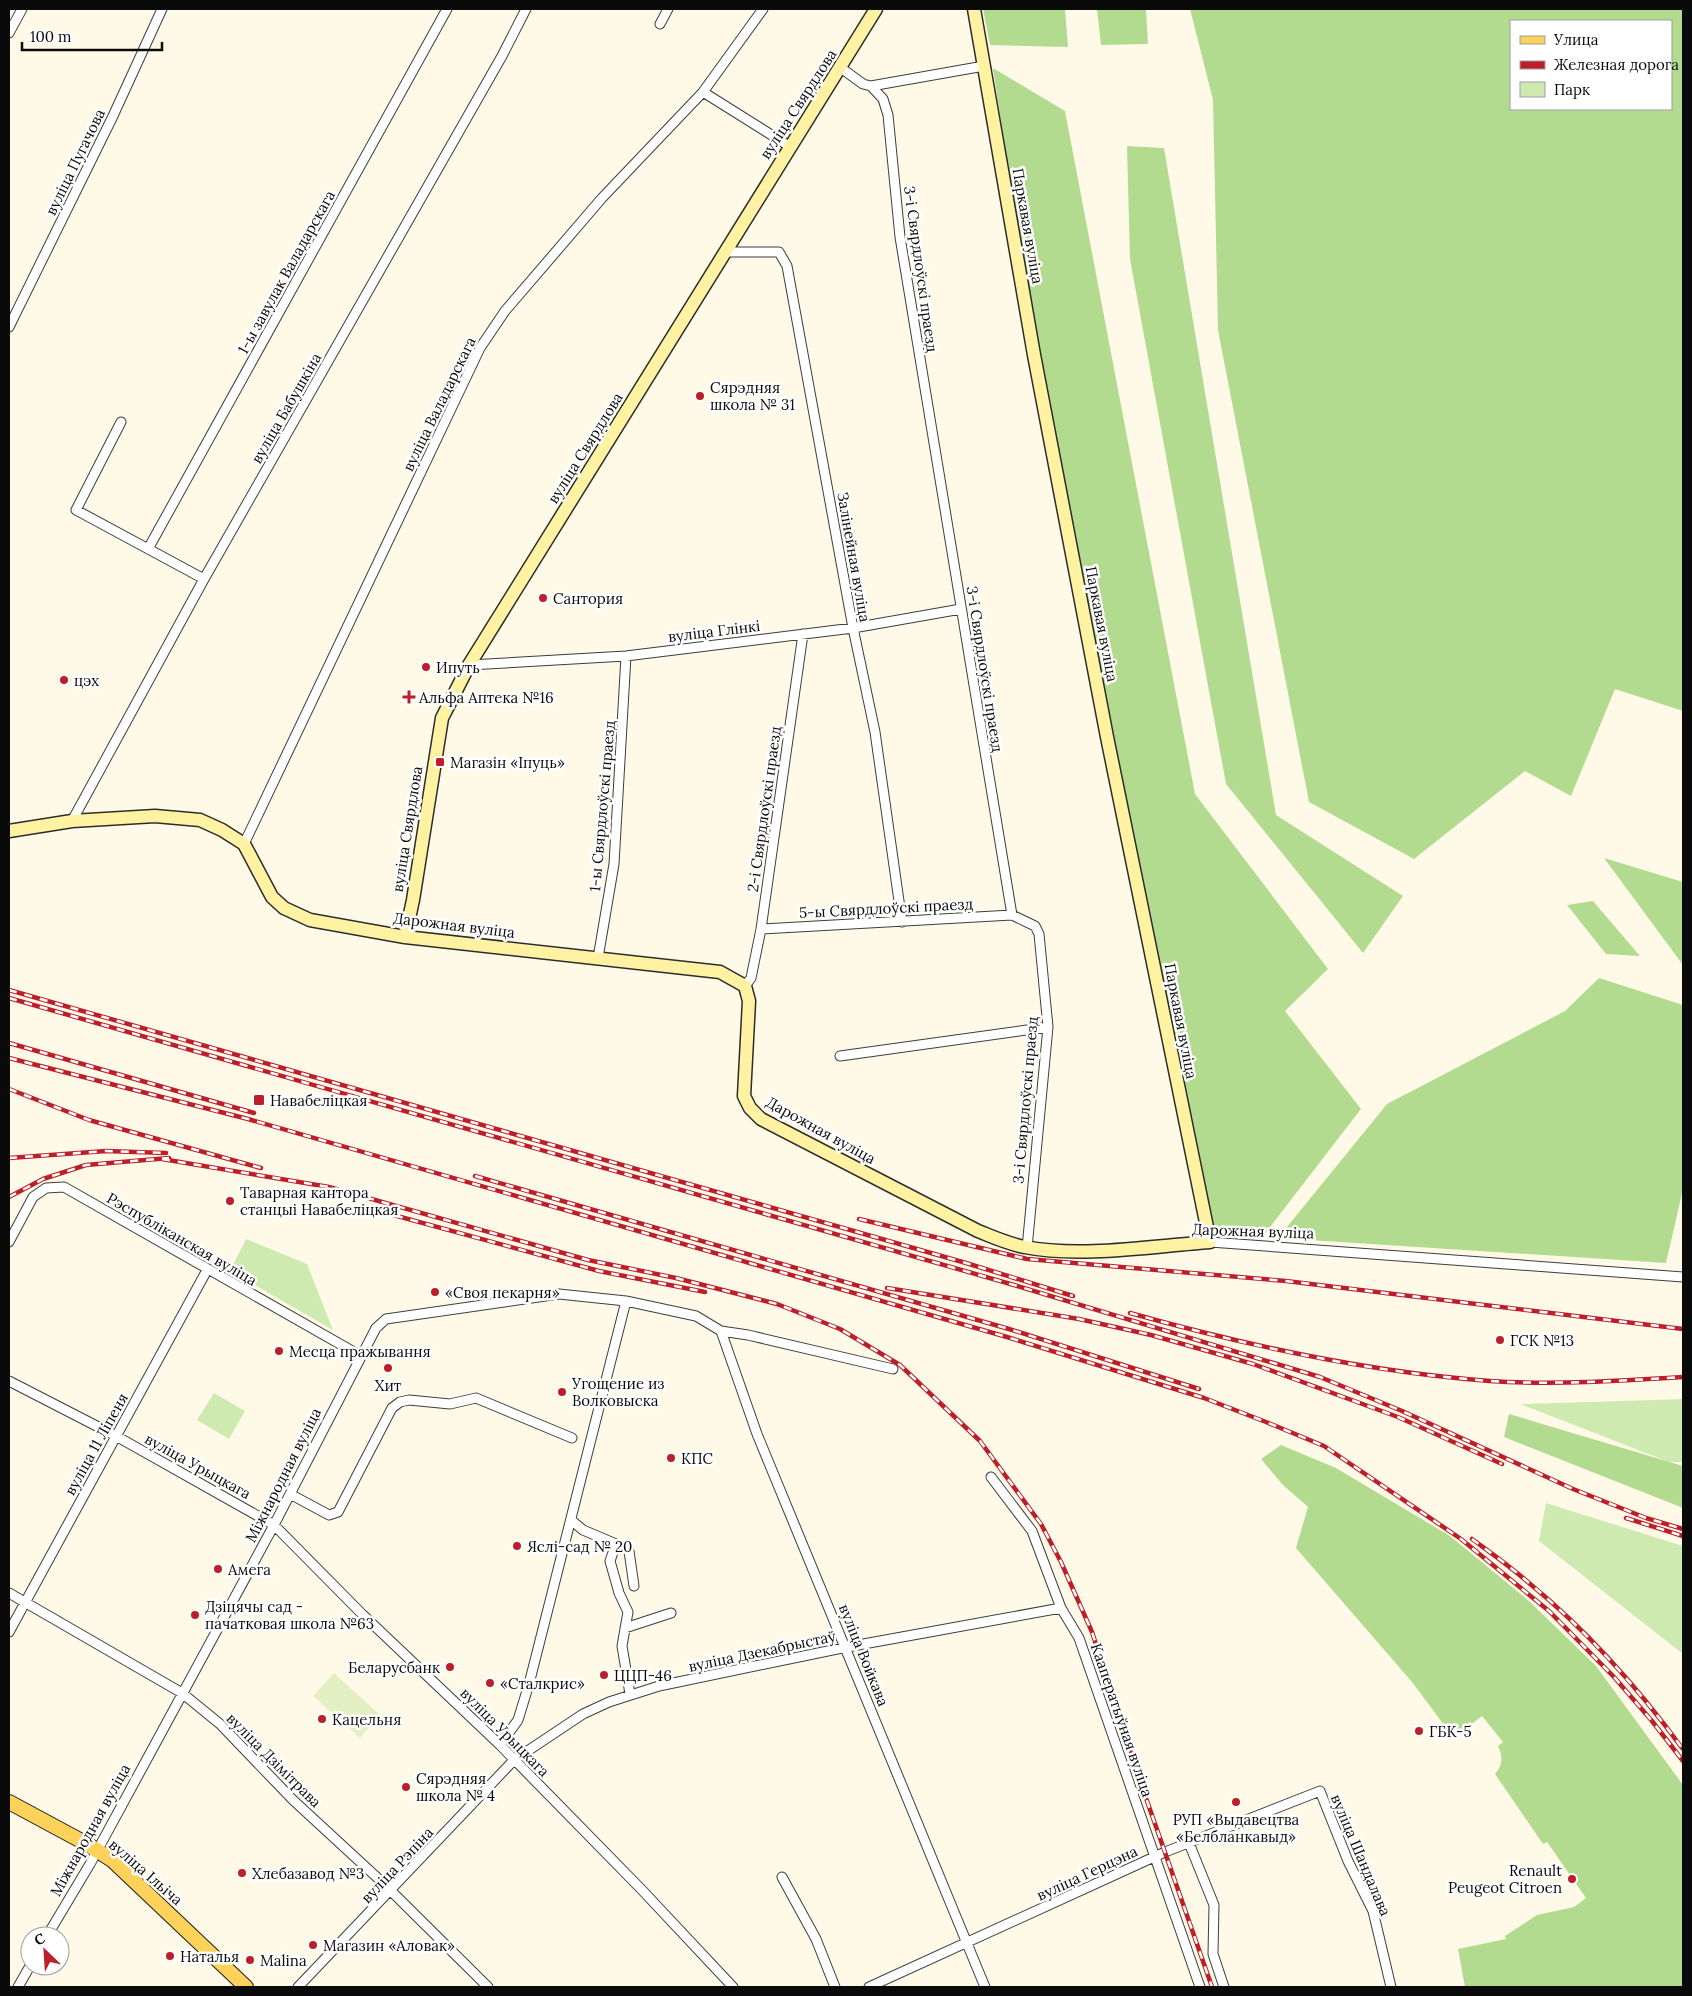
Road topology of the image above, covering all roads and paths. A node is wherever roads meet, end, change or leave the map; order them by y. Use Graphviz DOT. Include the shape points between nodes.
graph roads {
  1 [pos="22,9"];
  2 [pos="162,9"];
  3 [pos="447,9"];
  4 [pos="526,9"];
  5 [pos="668,9"];
  6 [pos="763,9"];
  7 [pos="876,9"];
  8 [pos="974,9"];
  9 [pos="660,24"];
  10 [pos="9,33"];
  11 [pos="984,66"];
  12 [pos="841,68"];
  13 [pos="871,86"];
  14 [pos="702,92"];
  15 [pos="789,146"];
  16 [pos="726,252"];
  17 [pos="9,327"];
  18 [pos="121,422"];
  19 [pos="148,549"];
  20 [pos="204,579"];
  21 [pos="961,609"];
  22 [pos="853,628"];
  23 [pos="803,634"];
  24 [pos="626,656"];
  25 [pos="469,665"];
  26 [pos="72,821"];
  27 [pos="9,831"];
  28 [pos="244,844"];
  29 [pos="1012,915"];
  30 [pos="902,922"];
  31 [pos="761,929"];
  32 [pos="405,937"];
  33 [pos="598,958"];
  34 [pos="745,986"];
  35 [pos="1048,1027"];
  36 [pos="840,1056"];
  37 [pos="9,1242"];
  38 [pos="1210,1242"];
  39 [pos="1027,1248"];
  40 [pos="207,1270"];
  41 [pos="1683,1277"];
  42 [pos="626,1301"];
  43 [pos="721,1331"];
  44 [pos="360,1356"];
  45 [pos="893,1369"];
  46 [pos="9,1381"];
  47 [pos="116,1436"];
  48 [pos="572,1438"];
  49 [pos="991,1476"];
  50 [pos="290,1494"];
  51 [pos="571,1520"];
  52 [pos="274,1524"];
  53 [pos="616,1544"];
  54 [pos="634,1586"];
  55 [pos="9,1593"];
  56 [pos="26,1602"];
  57 [pos="1061,1608"];
  58 [pos="670,1613"];
  59 [pos="625,1628"];
  60 [pos="9,1632"];
  61 [pos="847,1647"];
  62 [pos="182,1693"];
  63 [pos="630,1694"];
  64 [pos="500,1746"];
  65 [pos="514,1760"];
  66 [pos="1320,1791"];
  67 [pos="9,1802"];
  68 [pos="1189,1843"];
  69 [pos="97,1851"];
  70 [pos="1155,1857"];
  71 [pos="782,1876"];
  72 [pos="391,1892"];
  73 [pos="53,1926"];
  74 [pos="966,1943"];
  75 [pos="24,1976"];
  76 [pos="18,1987"];
  77 [pos="246,1987"];
  78 [pos="298,1987"];
  79 [pos="488,1987"];
  80 [pos="734,1987"];
  81 [pos="835,1987"];
  82 [pos="868,1987"];
  83 [pos="985,1987"];
  84 [pos="1200,1987"];
  85 [pos="1224,1987"];
  86 [pos="1391,1987"];
  1 -- 10 [label="street"];
  2 -- 17 [label="street, вуліца Пугачова"];
  3 -- 19 [label="street, 1-ы завулак Валадарскага"];
  4 -- 20 [label="street, вуліца Бабушкіна"];
  5 -- 9 [label="street"];
  6 -- 14 [label="street, вуліца Валадарскага"];
  7 -- 12 [label="street, вуліца Свярдлова"];
  8 -- 11 [label="street, Паркавая вуліца"];
  11 -- 13 [label="street"];
  11 -- 38 [label="street, Паркавая вуліца" via="1034,356 1103,718"];
  12 -- 13 [label="street"];
  12 -- 15 [label="street, вуліца Свярдлова"];
  13 -- 21 [label="street, 3-і Свярдлоўскі праезд" via="883,99 888,115 900,237"];
  14 -- 15 [label="street"];
  14 -- 28 [label="street, вуліца Валадарскага" via="602,198 505,311 480,348"];
  15 -- 16 [label="street, вуліца Свярдлова"];
  16 -- 22 [label="street, Залінейная вуліца" via="780,252 784,259"];
  16 -- 25 [label="street, вуліца Свярдлова"];
  18 -- 19 [label="street" via="76,510"];
  19 -- 20 [label="street"];
  20 -- 26 [label="street, вуліца Бабушкіна"];
  21 -- 22 [label="street, вуліца Глінкі"];
  21 -- 29 [label="street, 3-і Свярдлоўскі праезд"];
  22 -- 23 [label="street, вуліца Глінкі"];
  22 -- 30 [label="street, Залінейная вуліца" via="875,732"];
  23 -- 24 [label="street, вуліца Глінкі"];
  23 -- 31 [label="street, 2-і Свярдлоўскі праезд"];
  24 -- 25 [label="street, вуліца Глінкі"];
  24 -- 33 [label="street, 1-ы Свярдлоўскі праезд" via="614,864"];
  25 -- 32 [label="street, вуліца Свярдлова" via="442,718"];
  26 -- 27 [label="street, Дарожная вуліца"];
  26 -- 28 [label="street, Дарожная вуліца" via="172,816 200,820"];
  28 -- 32 [label="street, Дарожная вуліца" via="272,897 284,908 310,920"];
  29 -- 30 [label="street, 5-ы Свярдлоўскі праезд"];
  29 -- 35 [label="street, 3-і Свярдлоўскі праезд" via="1035,926 1039,934"];
  30 -- 31 [label="street, 5-ы Свярдлоўскі праезд"];
  31 -- 34 [label="street, 2-і Свярдлоўскі праезд" via="751,978"];
  32 -- 33 [label="street, Дарожная вуліца"];
  33 -- 34 [label="street, Дарожная вуліца" via="720,972"];
  34 -- 39 [label="street, Дарожная вуліца" via="749,1001 744,1096 761,1119 978,1231"];
  35 -- 36 [label="street"];
  35 -- 39 [label="street, 3-і Свярдлоўскі праезд"];
  37 -- 40 [label="street, Рэспубліканская вуліца" via="33,1197 46,1188 64,1187"];
  38 -- 39 [label="street, Дарожная вуліца" via="1073,1251"];
  38 -- 41 [label="street, Дарожная вуліца"];
  40 -- 44 [label="street, Рэспубліканская вуліца"];
  40 -- 47 [label="street, вуліца 11 Ліпеня"];
  42 -- 43 [label="street, Міжнародная вуліца" via="696,1316"];
  42 -- 44 [label="street, Міжнародная вуліца" via="559,1294 386,1319 376,1328"];
  42 -- 51 [label="street"];
  43 -- 45 [label="street"];
  43 -- 61 [label="street, вуліца Войкава" via="758,1434"];
  44 -- 50 [label="street, Міжнародная вуліца"];
  46 -- 47 [label="street, вуліца Урыцкага"];
  47 -- 52 [label="street, вуліца Урыцкага"];
  47 -- 56 [label="street, вуліца 11 Ліпеня"];
  48 -- 50 [label="street" via="476,1398 450,1404 409,1400 392,1408 338,1512 329,1515"];
  49 -- 57 [label="street, Кааператыўная вуліца" via="1032,1530"];
  50 -- 52 [label="street, Міжнародная вуліца"];
  51 -- 53 [label="street" via="583,1530"];
  51 -- 64 [label="street" via="518,1720"];
  52 -- 62 [label="street, Міжнародная вуліца"];
  52 -- 64 [label="street, вуліца Урыцкага" via="362,1614"];
  53 -- 54 [label="street" via="629,1551"];
  53 -- 59 [label="street" via="610,1561 618,1593 628,1612"];
  55 -- 56 [label="street, вуліца Дзімітрава"];
  56 -- 60 [label="street, вуліца 11 Ліпеня"];
  56 -- 62 [label="street, вуліца Дзімітрава"];
  57 -- 61 [label="street, вуліца Дзекабрыстаў"];
  57 -- 70 [label="street, Кааператыўная вуліца" via="1079,1638"];
  58 -- 59 [label="street"];
  59 -- 63 [label="street" via="622,1646"];
  61 -- 63 [label="street, вуліца Дзекабрыстаў"];
  61 -- 74 [label="street, вуліца Войкава"];
  62 -- 69 [label="street, Міжнародная вуліца"];
  62 -- 72 [label="street, вуліца Дзімітрава" via="220,1724 293,1800"];
  63 -- 65 [label="street, вуліца Дзекабрыстаў" via="583,1714"];
  64 -- 65 [label="street, вуліца Урыцкага"];
  65 -- 72 [label="street, вуліца Рэпіна"];
  65 -- 80 [label="street, вуліца Урыцкага"];
  66 -- 68 [label="street, вуліца Герцэна"];
  66 -- 86 [label="street, вуліца Шандалава" via="1348,1861 1373,1911"];
  67 -- 69 [label="main road, вуліца Ільіча"];
  68 -- 70 [label="street, вуліца Герцэна"];
  68 -- 85 [label="street" via="1214,1905 1213,1954"];
  69 -- 73 [label="street, Міжнародная вуліца"];
  69 -- 77 [label="main road, вуліца Ільіча" via="112,1860"];
  70 -- 74 [label="street, вуліца Герцэна"];
  70 -- 84 [label="street, Кааператыўная вуліца"];
  71 -- 81 [label="street" via="816,1939"];
  72 -- 78 [label="street, вуліца Рэпіна"];
  72 -- 79 [label="street, вуліца Дзімітрава"];
  74 -- 82 [label="street, вуліца Герцэна"];
  74 -- 83 [label="street, вуліца Войкава"];
  75 -- 76 [label="street"];
}
